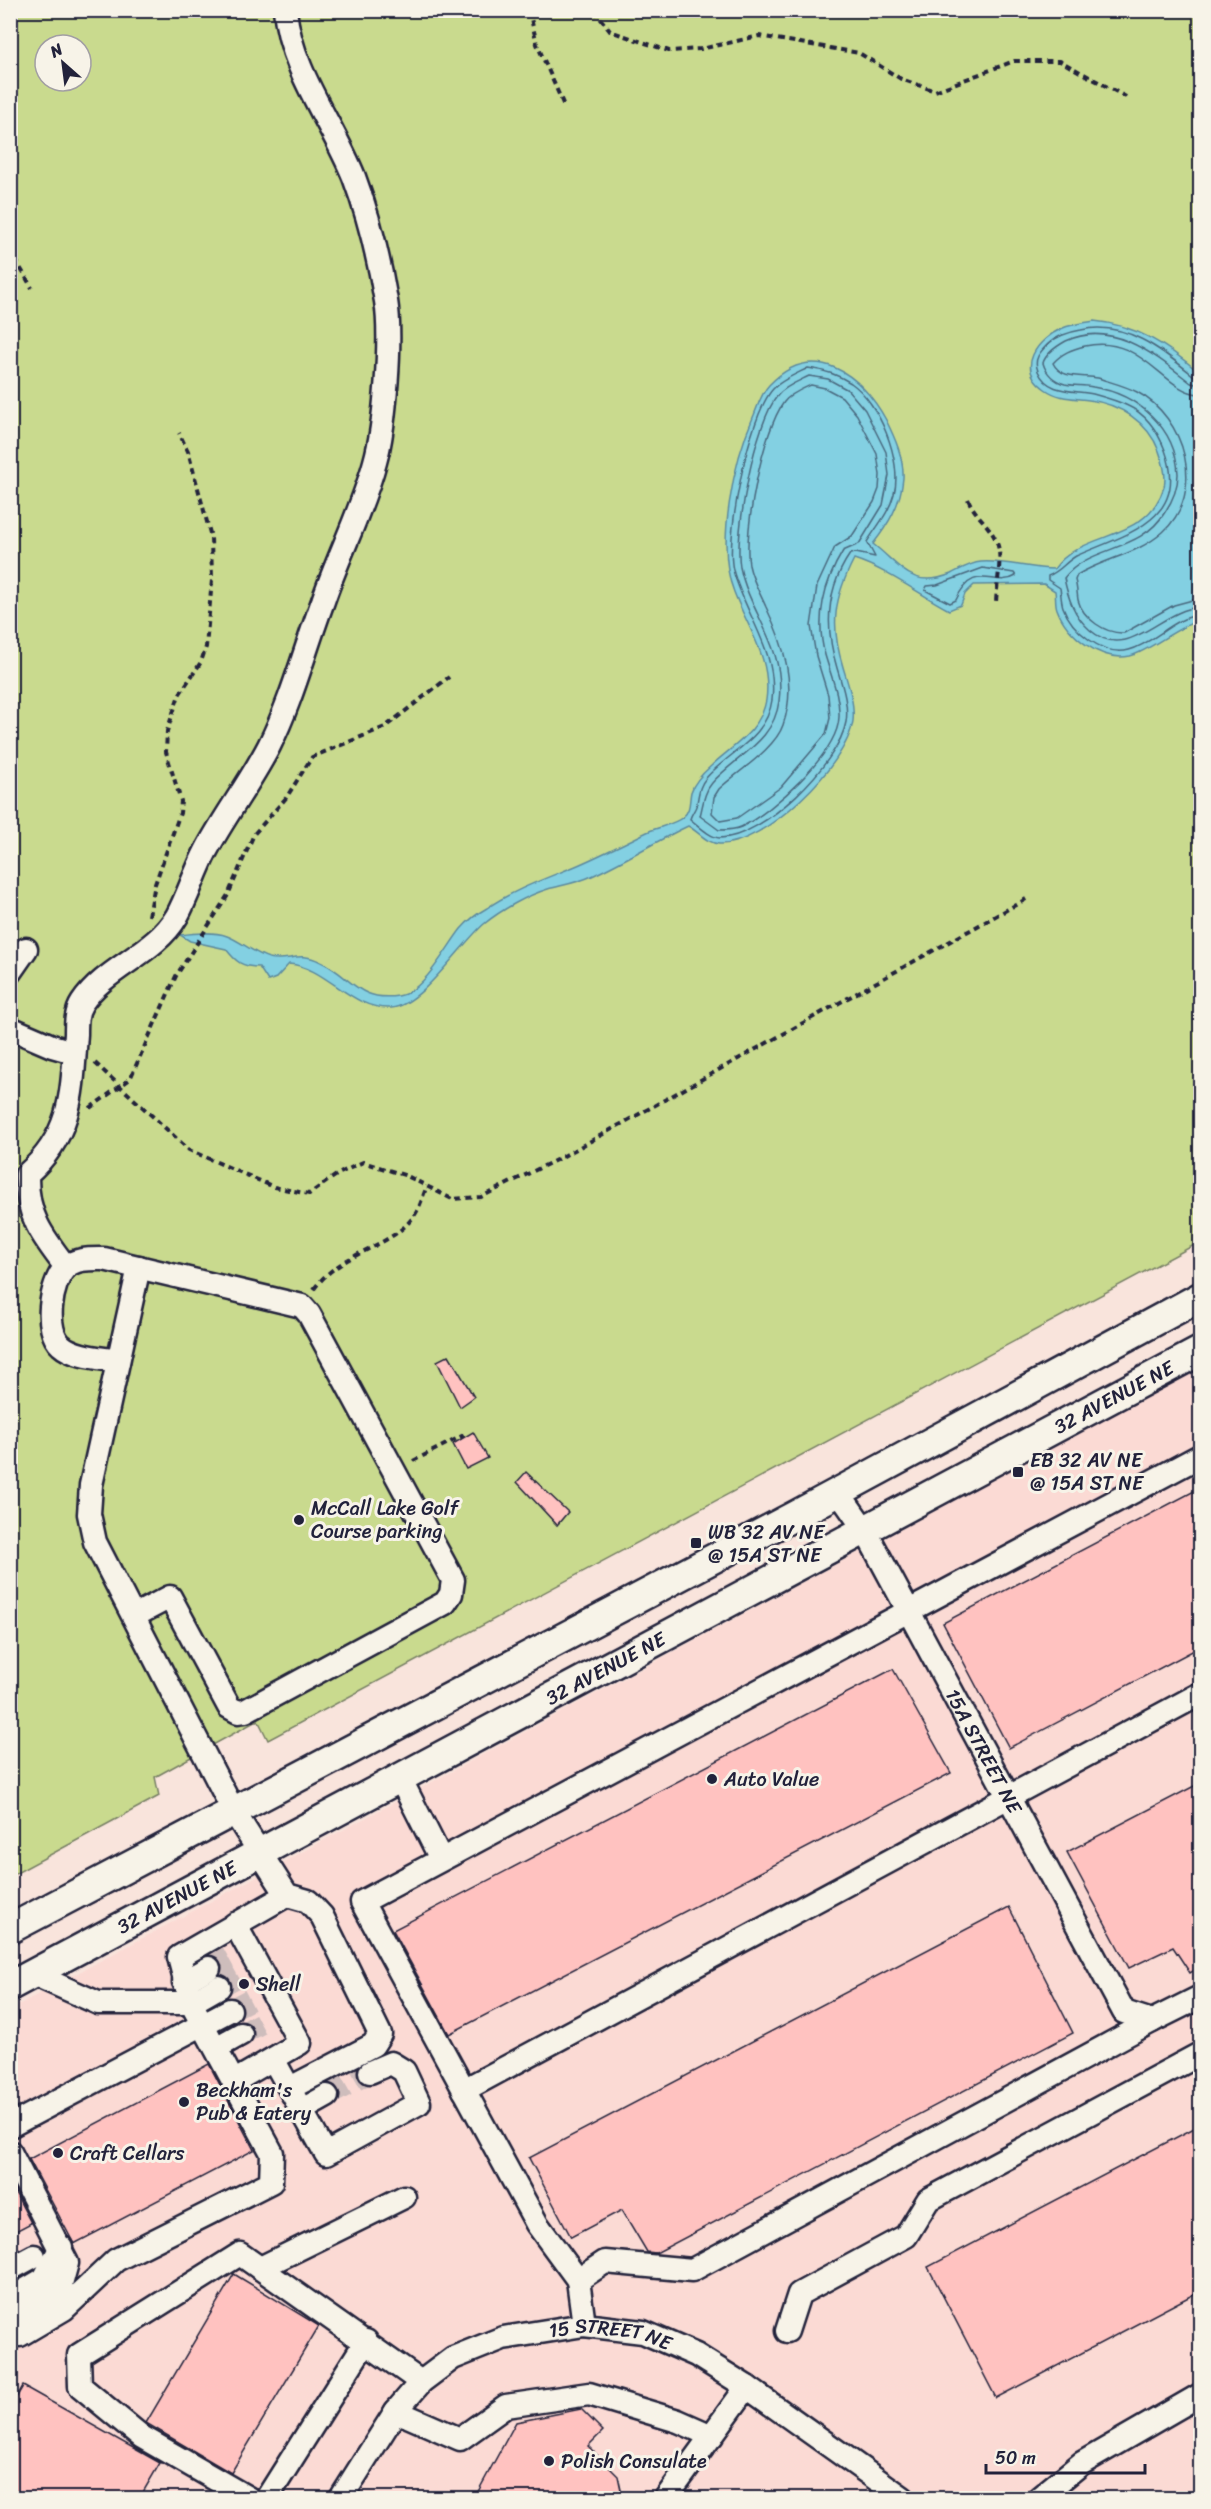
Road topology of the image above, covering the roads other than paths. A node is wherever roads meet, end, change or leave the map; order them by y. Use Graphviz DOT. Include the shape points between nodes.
graph roads {
  1 [pos="285,10"];
  2 [pos="26,949"];
  3 [pos="10,972"];
  4 [pos="10,1028"];
  5 [pos="73,1052"];
  6 [pos="66,1267"];
  7 [pos="139,1268"];
  8 [pos="1200,1298"];
  9 [pos="1200,1351"];
  10 [pos="118,1361"];
  11 [pos="1200,1456"];
  12 [pos="839,1493"];
  13 [pos="865,1530"];
  14 [pos="907,1612"];
  15 [pos="134,1616"];
  16 [pos="1200,1694"];
  17 [pos="400,1778"];
  18 [pos="1008,1797"];
  19 [pos="234,1812"];
  20 [pos="260,1853"];
  21 [pos="441,1859"];
  22 [pos="286,1895"];
  23 [pos="236,1924"];
  24 [pos="10,1929"];
  25 [pos="214,1977"];
  26 [pos="22,1980"];
  27 [pos="188,1992"];
  28 [pos="1200,1997"];
  29 [pos="230,2010"];
  30 [pos="1152,2020"];
  31 [pos="202,2025"];
  32 [pos="242,2034"];
  33 [pos="216,2048"];
  34 [pos="1200,2054"];
  35 [pos="273,2059"];
  36 [pos="370,2072"];
  37 [pos="235,2081"];
  38 [pos="290,2088"];
  39 [pos="464,2090"];
  40 [pos="327,2096"];
  41 [pos="302,2110"];
  42 [pos="10,2126"];
  43 [pos="10,2151"];
  44 [pos="404,2197"];
  45 [pos="61,2247"];
  46 [pos="34,2256"];
  47 [pos="260,2268"];
  48 [pos="10,2269"];
  49 [pos="578,2280"];
  50 [pos="10,2299"];
  51 [pos="584,2325"];
  52 [pos="14,2329"];
  53 [pos="787,2331"];
  54 [pos="366,2341"];
  55 [pos="422,2382"];
  56 [pos="747,2387"];
  57 [pos="1200,2395"];
  58 [pos="396,2411"];
  59 [pos="712,2436"];
  60 [pos="891,2496"];
  61 [pos="248,2499"];
  62 [pos="267,2499"];
  63 [pos="341,2499"];
  64 [pos="666,2499"];
  65 [pos="1039,2499"];
  1 -- 5 [label="street" via="293,50 353,176 376,248 387,306 387,362 376,459 270,744 207,849 176,917 161,937 80,1005"];
  2 -- 3 [label="street"];
  4 -- 5 [label="street"];
  5 -- 6 [label="street" via="65,1125 42,1161 27,1174 26,1197 39,1230"];
  6 -- 7 [label="street" via="85,1259 104,1259"];
  6 -- 10 [label="street" via="57,1281 51,1311 53,1337 63,1347"];
  7 -- 10 [label="street"];
  7 -- 15 [label="street" via="302,1306 453,1580 445,1603 238,1712 230,1707 170,1597"];
  8 -- 12 [label="main road"];
  9 -- 13 [label="main road, 32 AVENUE NE"];
  10 -- 15 [label="street" via="91,1485 89,1514 95,1542"];
  11 -- 14 [label="street"];
  12 -- 13 [label="street, 15A STREET NE"];
  12 -- 19 [label="main road"];
  13 -- 14 [label="street, 15A STREET NE"];
  13 -- 17 [label="main road, 32 AVENUE NE"];
  14 -- 18 [label="street, 15A STREET NE"];
  14 -- 21 [label="street"];
  15 -- 19 [label="street"];
  16 -- 18 [label="street"];
  17 -- 20 [label="main road, 32 AVENUE NE"];
  17 -- 21 [label="street"];
  18 -- 30 [label="street, 15A STREET NE" via="1124,2012"];
  18 -- 39 [label="street"];
  19 -- 20 [label="street"];
  19 -- 24 [label="main road"];
  20 -- 22 [label="street"];
  20 -- 26 [label="main road, 32 AVENUE NE"];
  21 -- 39 [label="street" via="362,1902"];
  22 -- 23 [label="street"];
  22 -- 38 [label="street" via="308,1901 322,1916 380,2034 373,2045"];
  23 -- 27 [label="street" via="179,1957"];
  23 -- 35 [label="street" via="246,1960 263,1992 300,2043"];
  25 -- 27 [label="street"];
  26 -- 27 [label="street" via="98,2003"];
  27 -- 31 [label="street"];
  28 -- 30 [label="street"];
  29 -- 31 [label="street"];
  30 -- 49 [label="street" via="692,2270 605,2262"];
  31 -- 33 [label="street"];
  31 -- 42 [label="street"];
  32 -- 33 [label="street"];
  33 -- 37 [label="street"];
  34 -- 53 [label="street" via="928,2200 906,2236 799,2294"];
  35 -- 37 [label="street"];
  35 -- 38 [label="street"];
  36 -- 41 [label="street" via="391,2063 404,2071 419,2103 326,2154"];
  37 -- 52 [label="street" via="272,2153 271,2182 116,2260 64,2308"];
  38 -- 41 [label="street"];
  39 -- 49 [label="street" via="537,2224"];
  40 -- 41 [label="street"];
  43 -- 45 [label="street"];
  44 -- 47 [label="street"];
  45 -- 50 [label="street" via="44,2279"];
  45 -- 52 [label="street" via="67,2264 59,2292"];
  46 -- 48 [label="street"];
  47 -- 54 [label="street"];
  47 -- 61 [label="street" via="240,2254 79,2355 80,2386 142,2437"];
  49 -- 51 [label="street"];
  51 -- 55 [label="street, 15 STREET NE" via="503,2338 453,2358"];
  51 -- 56 [label="street, 15 STREET NE" via="643,2332 696,2355"];
  54 -- 55 [label="street"];
  54 -- 62 [label="street"];
  55 -- 58 [label="street, 15 STREET NE"];
  56 -- 59 [label="street"];
  56 -- 60 [label="street, 15 STREET NE"];
  57 -- 65 [label="street" via="1082,2463"];
  58 -- 59 [label="street" via="460,2439 506,2406 589,2394 678,2421"];
  58 -- 63 [label="street, 15 STREET NE"];
  59 -- 64 [label="street"];
}
